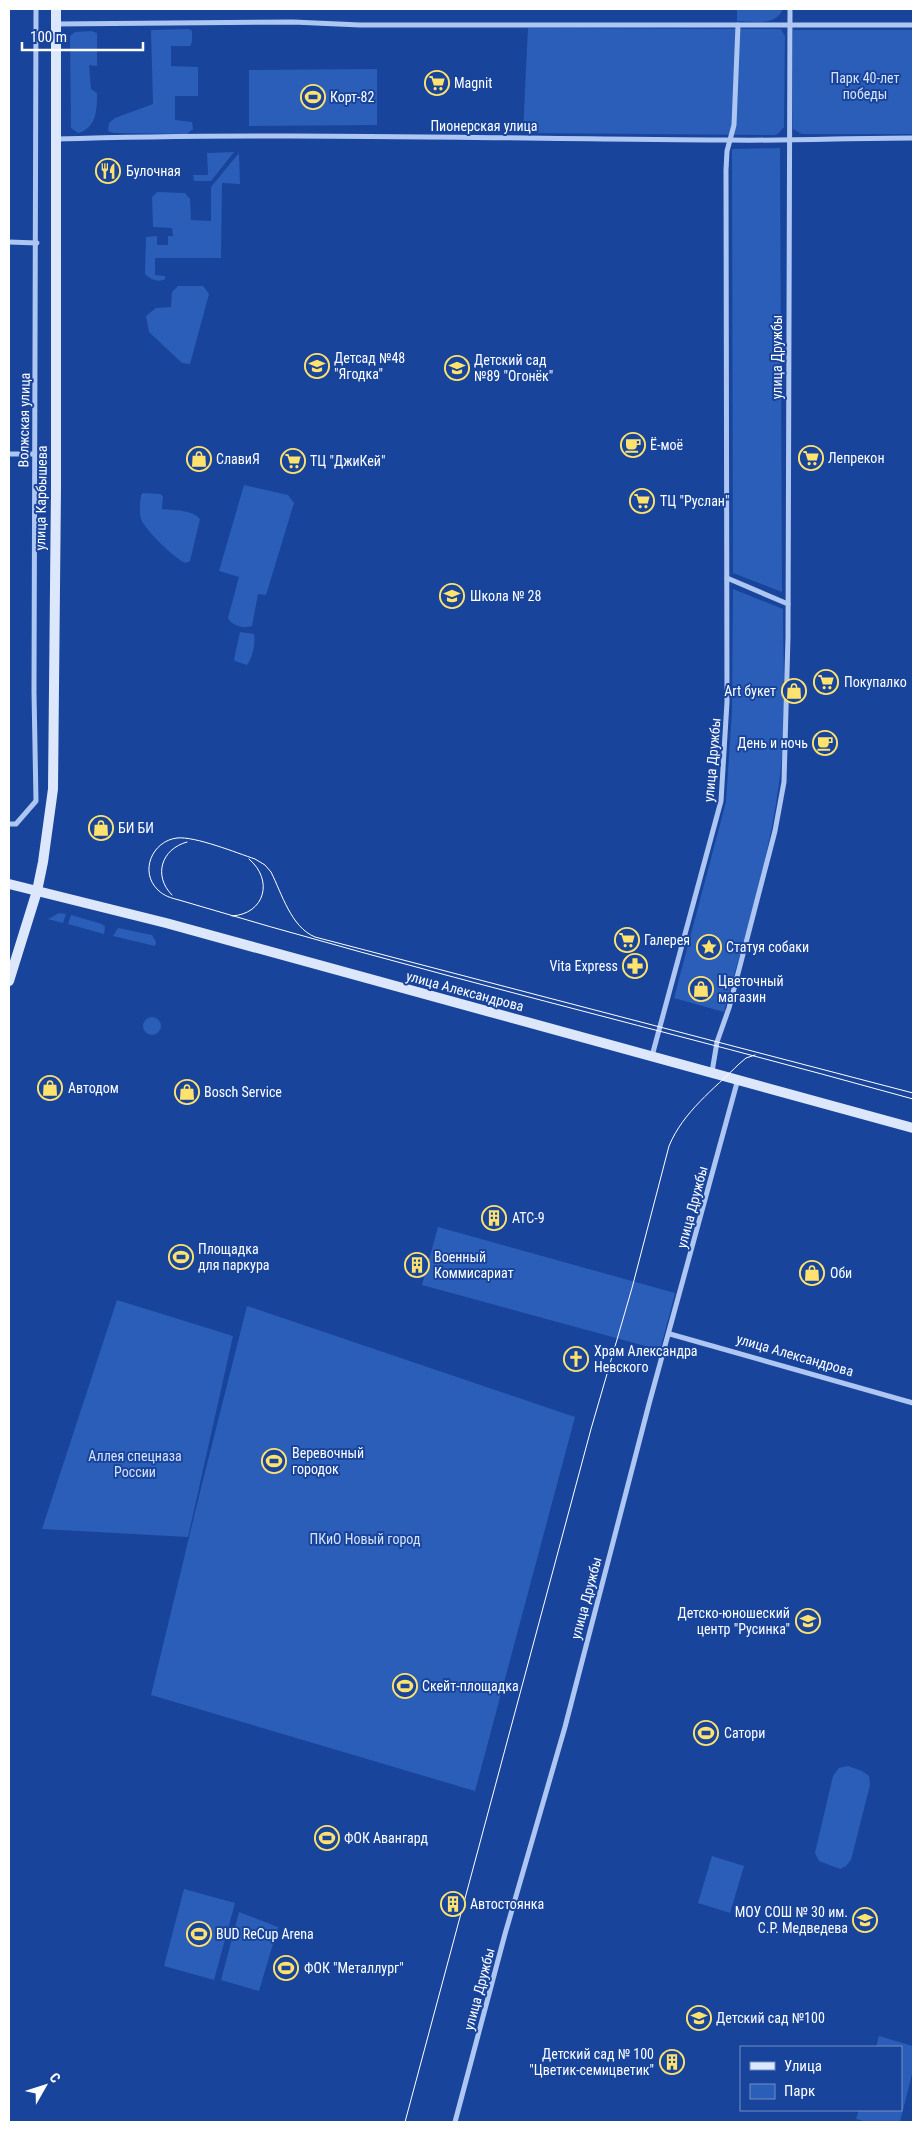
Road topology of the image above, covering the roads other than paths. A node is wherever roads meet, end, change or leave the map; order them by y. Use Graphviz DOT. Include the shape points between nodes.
graph roads {
  1 [pos="36,9"];
  2 [pos="56,9"];
  3 [pos="790,9"];
  4 [pos="56,24"];
  5 [pos="738,25"];
  6 [pos="913,25"];
  7 [pos="790,26"];
  8 [pos="913,138"];
  9 [pos="56,139"];
  10 [pos="789,139"];
  11 [pos="730,140"];
  12 [pos="9,242"];
  13 [pos="37,243"];
  14 [pos="9,454"];
  15 [pos="34,454"];
  16 [pos="727,578"];
  17 [pos="788,604"];
  18 [pos="9,824"];
  19 [pos="9,884"];
  20 [pos="37,891"];
  21 [pos="9,981"];
  22 [pos="652,1056"];
  23 [pos="712,1072"];
  24 [pos="738,1079"];
  25 [pos="913,1128"];
  26 [pos="670,1334"];
  27 [pos="913,1403"];
  28 [pos="455,2122"];
  1 -- 13 [label="street, Волжская улица"];
  2 -- 4 [label="street, улица Карбышева"];
  3 -- 7 [label="street"];
  4 -- 5 [label="street"];
  4 -- 9 [label="street, улица Карбышева"];
  5 -- 7 [label="street"];
  5 -- 11 [label="street, улица Дружбы" via="734,125"];
  6 -- 7 [label="street"];
  7 -- 10 [label="street, улица Дружбы"];
  8 -- 10 [label="street, Пионерская улица"];
  9 -- 11 [label="street, Пионерская улица" via="246,136"];
  9 -- 20 [label="street, улица Карбышева" via="53,789"];
  10 -- 11 [label="street, Пионерская улица"];
  10 -- 17 [label="street, улица Дружбы"];
  11 -- 16 [label="street, улица Дружбы" via="726,170"];
  12 -- 13 [label="street"];
  13 -- 15 [label="street, Волжская улица"];
  14 -- 15 [label="street"];
  15 -- 18 [label="street, Волжская улица" via="36,801 16,824"];
  16 -- 17 [label="street"];
  16 -- 22 [label="street, улица Дружбы" via="728,702 721,801"];
  17 -- 23 [label="street, улица Дружбы" via="784,782 775,831 729,1008 717,1042"];
  19 -- 20 [label="street, улица Александрова"];
  20 -- 21 [label="street, улица Карбышева"];
  20 -- 22 [label="street, улица Александрова" via="166,923"];
  22 -- 23 [label="street, улица Александрова"];
  23 -- 24 [label="street, улица Александрова"];
  24 -- 25 [label="street, улица Александрова"];
  24 -- 26 [label="street, улица Дружбы"];
  26 -- 27 [label="street, улица Александрова"];
  26 -- 28 [label="street, улица Дружбы"];
}
